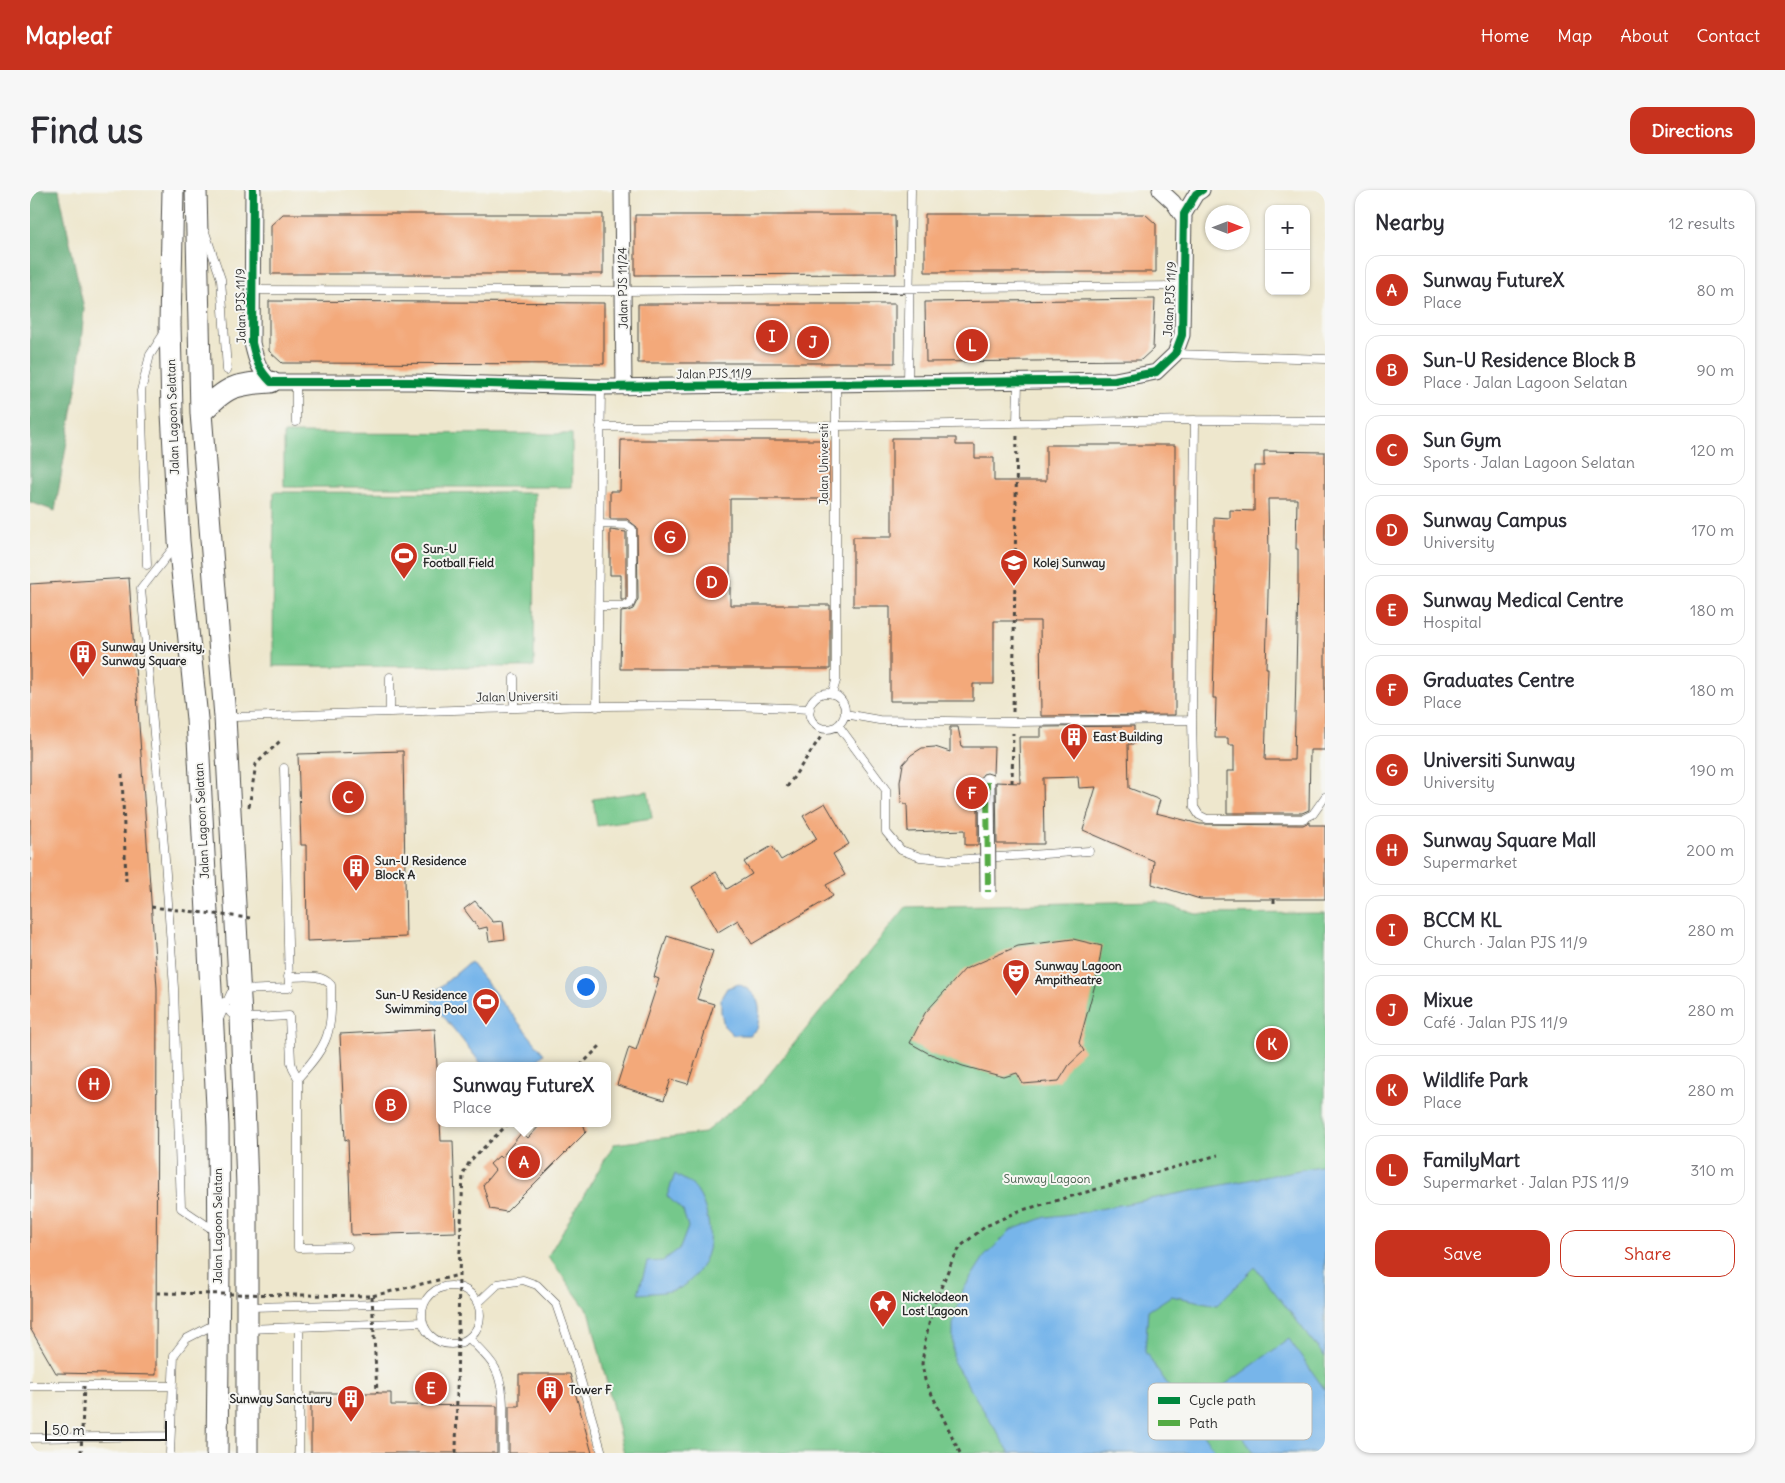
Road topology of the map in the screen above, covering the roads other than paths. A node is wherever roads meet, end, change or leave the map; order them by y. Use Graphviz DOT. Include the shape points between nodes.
graph roads {
  1 [pos="173,190"];
  2 [pos="253,190"];
  3 [pos="622,190"];
  4 [pos="911,190"];
  5 [pos="1160,190"];
  6 [pos="1202,190"];
  7 [pos="196,198"];
  8 [pos="1184,218"];
  9 [pos="1183,286"];
  10 [pos="910,288"];
  11 [pos="251,290"];
  12 [pos="623,291"];
  13 [pos="170,324"];
  14 [pos="1175,354"];
  15 [pos="1325,359"];
  16 [pos="227,370"];
  17 [pos="1018,381"];
  18 [pos="271,382"];
  19 [pos="296,382"];
  20 [pos="908,382"];
  21 [pos="836,383"];
  22 [pos="624,386"];
  23 [pos="601,387"];
  24 [pos="201,413"];
  25 [pos="1195,420"];
  26 [pos="1325,421"];
  27 [pos="296,422"];
  28 [pos="1018,423"];
  29 [pos="836,426"];
  30 [pos="600,427"];
  31 [pos="599,524"];
  32 [pos="179,541"];
  33 [pos="147,565"];
  34 [pos="598,606"];
  35 [pos="390,677"];
  36 [pos="514,678"];
  37 [pos="832,694"];
  38 [pos="596,707"];
  39 [pos="514,708"];
  40 [pos="810,709"];
  41 [pos="390,712"];
  42 [pos="845,714"];
  43 [pos="225,717"];
  44 [pos="197,719"];
  45 [pos="1192,720"];
  46 [pos="838,725"];
  47 [pos="284,768"];
  48 [pos="987,782"];
  49 [pos="1325,796"];
  50 [pos="1089,851"];
  51 [pos="988,892"];
  52 [pos="288,978"];
  53 [pos="226,996"];
  54 [pos="214,1031"];
  55 [pos="298,1078"];
  56 [pos="218,1234"];
  57 [pos="348,1247"];
  58 [pos="424,1303"];
  59 [pos="478,1303"];
  60 [pos="248,1307"];
  61 [pos="218,1322"];
  62 [pos="423,1322"];
  63 [pos="299,1328"];
  64 [pos="248,1330"];
  65 [pos="469,1338"];
  66 [pos="30,1386"];
  67 [pos="172,1386"];
  68 [pos="170,1436"];
  69 [pos="30,1438"];
  70 [pos="170,1453"];
  71 [pos="217,1453"];
  72 [pos="248,1453"];
  73 [pos="299,1453"];
  74 [pos="503,1453"];
  75 [pos="602,1453"];
  1 -- 13 [label="main road, Jalan Lagoon Selatan"];
  2 -- 11 [label="street, Jalan PJS 11/9"];
  3 -- 12 [label="street, Jalan PJS 11/24"];
  4 -- 10 [label="lane"];
  5 -- 8 [label="street"];
  6 -- 8 [label="street, Jalan PJS 11/9" via="1196,194"];
  7 -- 16 [label="lane" via="221,279"];
  7 -- 24 [label="main road, Jalan Lagoon Selatan"];
  8 -- 9 [label="street, Jalan PJS 11/9"];
  9 -- 10 [label="lane"];
  9 -- 14 [label="street, Jalan PJS 11/9" via="1182,335"];
  10 -- 12 [label="lane"];
  10 -- 20 [label="lane"];
  11 -- 12 [label="lane"];
  11 -- 18 [label="street, Jalan PJS 11/9" via="252,343 261,372"];
  12 -- 22 [label="street, Jalan PJS 11/24"];
  13 -- 32 [label="main road, Jalan Lagoon Selatan"];
  13 -- 33 [label="lane" via="150,355 141,392"];
  14 -- 15 [label="lane"];
  14 -- 17 [label="street, Jalan PJS 11/9" via="1156,372 1136,378"];
  17 -- 20 [label="street, Jalan PJS 11/9"];
  17 -- 28 [label="lane"];
  18 -- 19 [label="street, Jalan PJS 11/9"];
  18 -- 24 [label="main road" via="243,384 226,390"];
  19 -- 23 [label="street, Jalan PJS 11/9"];
  19 -- 27 [label="lane"];
  20 -- 21 [label="street, Jalan PJS 11/9"];
  21 -- 22 [label="street, Jalan PJS 11/9"];
  21 -- 29 [label="lane, Jalan Universiti"];
  22 -- 23 [label="street, Jalan PJS 11/9"];
  23 -- 30 [label="lane"];
  24 -- 43 [label="main road, Jalan Lagoon Selatan"];
  25 -- 26 [label="lane"];
  25 -- 28 [label="lane"];
  25 -- 45 [label="lane"];
  28 -- 29 [label="lane"];
  29 -- 30 [label="lane"];
  29 -- 37 [label="lane, Jalan Universiti" via="836,682"];
  30 -- 31 [label="lane"];
  31 -- 34 [label="lane"];
  31 -- 34 [label="lane" via="626,525 632,530 632,599 626,606"];
  32 -- 44 [label="main road, Jalan Lagoon Selatan"];
  32 -- 56 [label="lane" via="141,589 174,988 181,1208"];
  34 -- 38 [label="lane"];
  35 -- 41 [label="lane"];
  36 -- 39 [label="lane"];
  37 -- 40 [label="lane" via="821,694"];
  37 -- 42 [label="lane" via="841,700"];
  38 -- 39 [label="lane, Jalan Universiti"];
  38 -- 40 [label="lane, Jalan Universiti" via="735,705"];
  39 -- 41 [label="lane, Jalan Universiti"];
  40 -- 46 [label="lane" via="817,725 828,729"];
  41 -- 43 [label="lane, Jalan Universiti"];
  42 -- 45 [label="lane" via="879,720 994,722"];
  42 -- 46 [label="lane"];
  43 -- 44 [label="main road"];
  43 -- 53 [label="main road, Jalan Lagoon Selatan"];
  44 -- 53 [label="main road, Jalan Lagoon Selatan"];
  45 -- 49 [label="lane" via="1194,807 1199,815 1207,819 1303,819 1313,814"];
  46 -- 50 [label="lane" via="886,790 886,832 901,850 920,857 953,860"];
  47 -- 52 [label="lane"];
  48 -- 51 [label="street, bridge"];
  52 -- 53 [label="lane" via="289,988"];
  52 -- 55 [label="lane" via="317,977 331,985 329,1032 321,1051"];
  53 -- 54 [label="main road, Jalan Lagoon Selatan"];
  53 -- 54 [label="lane"];
  53 -- 55 [label="lane" via="267,1016 289,1016 291,1062"];
  53 -- 60 [label="main road, Jalan Lagoon Selatan" via="247,1186"];
  54 -- 56 [label="main road, Jalan Lagoon Selatan"];
  55 -- 57 [label="lane" via="298,1248"];
  56 -- 61 [label="main road, Jalan Lagoon Selatan"];
  58 -- 59 [label="lane" via="437,1289 446,1286 465,1289"];
  58 -- 60 [label="lane"];
  58 -- 62 [label="lane"];
  59 -- 65 [label="lane" via="479,1322"];
  59 -- 75 [label="lane" via="498,1284 523,1280 537,1285 556,1304"];
  60 -- 64 [label="main road, Jalan Lagoon Selatan"];
  61 -- 67 [label="lane" via="186,1339 174,1355"];
  61 -- 71 [label="main road, Jalan Lagoon Selatan"];
  62 -- 63 [label="lane"];
  62 -- 65 [label="lane" via="426,1331 441,1343 460,1343"];
  63 -- 64 [label="lane"];
  63 -- 73 [label="lane"];
  64 -- 72 [label="main road, Jalan Lagoon Selatan"];
  65 -- 74 [label="lane" via="500,1379"];
  66 -- 67 [label="lane"];
  67 -- 68 [label="lane"];
  68 -- 69 [label="lane"];
  68 -- 70 [label="lane"];
}
